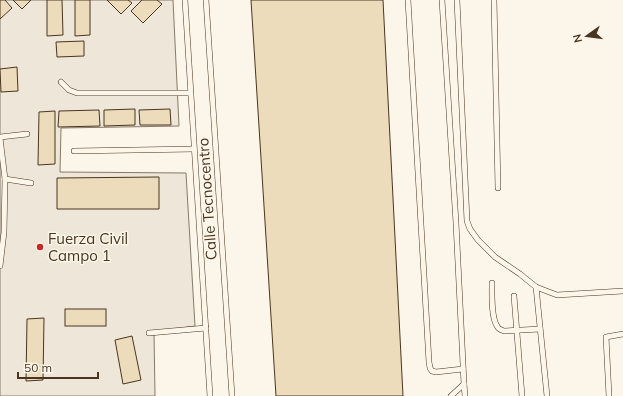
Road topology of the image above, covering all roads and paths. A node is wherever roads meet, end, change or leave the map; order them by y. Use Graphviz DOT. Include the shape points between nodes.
graph roads {
  1 [pos="185,0"];
  2 [pos="206,0"];
  3 [pos="408,0"];
  4 [pos="442,0"];
  5 [pos="457,0"];
  6 [pos="494,0"];
  7 [pos="61,82"];
  8 [pos="190,93"];
  9 [pos="27,134"];
  10 [pos="0,138"];
  11 [pos="194,149"];
  12 [pos="74,151"];
  13 [pos="5,179"];
  14 [pos="31,183"];
  15 [pos="498,188"];
  16 [pos="467,221"];
  17 [pos="456,222"];
  18 [pos="0,266"];
  19 [pos="492,283"];
  20 [pos="536,287"];
  21 [pos="623,291"];
  22 [pos="514,296"];
  23 [pos="206,328"];
  24 [pos="540,329"];
  25 [pos="517,330"];
  26 [pos="149,333"];
  27 [pos="623,334"];
  28 [pos="463,369"];
  29 [pos="464,384"];
  30 [pos="210,396"];
  31 [pos="232,396"];
  32 [pos="451,396"];
  33 [pos="465,396"];
  34 [pos="522,396"];
  35 [pos="547,396"];
  36 [pos="609,396"];
  1 -- 8 [label="lane"];
  2 -- 31 [label="lane, Calle Tecnocentro"];
  3 -- 28 [label="lane" via="429,362 432,371 436,372"];
  4 -- 17 [label="lane"];
  5 -- 16 [label="lane"];
  6 -- 15 [label="lane"];
  7 -- 8 [label="lane" via="69,90 77,93"];
  8 -- 11 [label="lane"];
  9 -- 10 [label="lane"];
  10 -- 13 [label="lane"];
  11 -- 12 [label="lane"];
  11 -- 23 [label="lane"];
  13 -- 14 [label="lane"];
  13 -- 18 [label="lane" via="4,232"];
  16 -- 17 [label="lane"];
  16 -- 20 [label="lane" via="478,240 495,257"];
  17 -- 28 [label="lane"];
  19 -- 25 [label="lane" via="493,318 497,326 504,331"];
  20 -- 21 [label="lane" via="557,295"];
  20 -- 24 [label="lane"];
  22 -- 25 [label="lane"];
  23 -- 26 [label="lane"];
  23 -- 30 [label="lane"];
  24 -- 25 [label="lane"];
  24 -- 35 [label="lane"];
  25 -- 34 [label="lane"];
  27 -- 36 [label="lane" via="606,337"];
  28 -- 29 [label="lane"];
  29 -- 32 [label="lane"];
  29 -- 33 [label="lane"];
}
